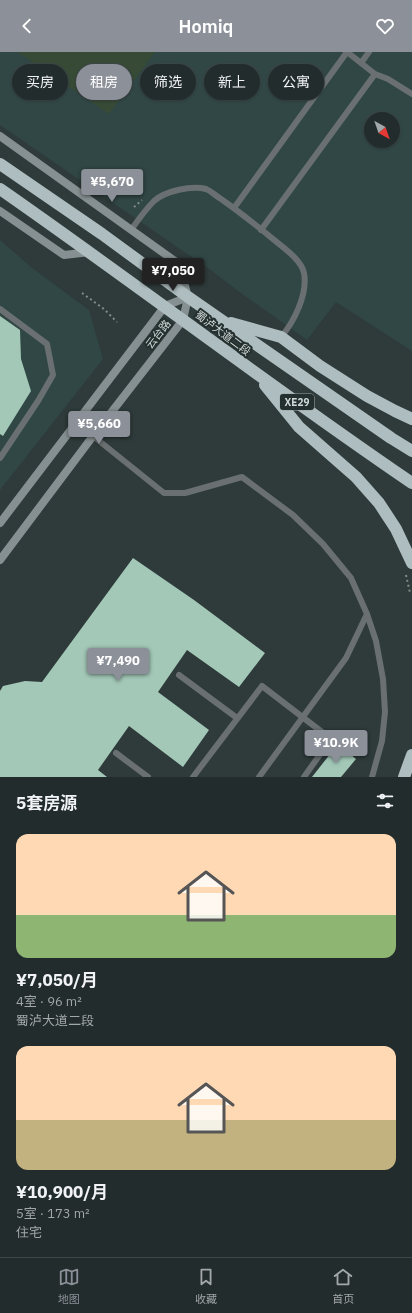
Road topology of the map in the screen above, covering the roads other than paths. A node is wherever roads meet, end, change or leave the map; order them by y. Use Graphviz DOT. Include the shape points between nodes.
graph roads {
  1 [pos="347,52"];
  2 [pos="369,52"];
  3 [pos="361,63"];
  4 [pos="375,74"];
  5 [pos="412,94"];
  6 [pos="0,136"];
  7 [pos="0,164"];
  8 [pos="0,188"];
  9 [pos="234,208"];
  10 [pos="0,211"];
  11 [pos="131,230"];
  12 [pos="261,230"];
  13 [pos="91,252"];
  14 [pos="188,297"];
  15 [pos="165,306"];
  16 [pos="0,309"];
  17 [pos="184,320"];
  18 [pos="222,320"];
  19 [pos="281,337"];
  20 [pos="256,373"];
  21 [pos="412,419"];
  22 [pos="93,436"];
  23 [pos="412,451"];
  24 [pos="0,458"];
  25 [pos="412,483"];
  26 [pos="0,522"];
  27 [pos="0,560"];
  28 [pos="412,563"];
  29 [pos="368,614"];
  30 [pos="179,675"];
  31 [pos="302,717"];
  32 [pos="237,718"];
  33 [pos="116,754"];
  34 [pos="412,755"];
  35 [pos="148,777"];
  36 [pos="193,777"];
  37 [pos="258,777"];
  38 [pos="304,777"];
  39 [pos="372,777"];
  40 [pos="404,777"];
  1 -- 3 [label="lane"];
  1 -- 9 [label="lane"];
  2 -- 3 [label="lane"];
  3 -- 4 [label="lane"];
  4 -- 5 [label="lane"];
  4 -- 12 [label="lane"];
  6 -- 11 [label="street"];
  7 -- 14 [label="highway, 蜀泸大道二段 / XE29"];
  8 -- 13 [label="highway, 蜀泸大道二段 / XE29"];
  9 -- 11 [label="lane" via="206,189 185,188 156,200"];
  9 -- 12 [label="lane"];
  10 -- 13 [label="street" via="64,255"];
  11 -- 14 [label="street" via="179,264"];
  12 -- 19 [label="lane" via="297,259 304,273 304,287 299,307 294,320"];
  13 -- 15 [label="highway, 蜀泸大道二段 / XE29"];
  14 -- 15 [label="street, 云台路"];
  14 -- 17 [label="street, 云台路"];
  14 -- 18 [label="highway, 蜀泸大道二段 / XE29"];
  15 -- 17 [label="highway, 蜀泸大道二段 / XE29"];
  15 -- 26 [label="street, 云台路"];
  16 -- 24 [label="lane" via="47,344 53,375"];
  17 -- 20 [label="highway, 蜀泸大道二段 / XE29"];
  17 -- 22 [label="street, 云台路"];
  18 -- 19 [label="highway"];
  18 -- 23 [label="highway, 蜀泸大道二段 / XE29"];
  19 -- 21 [label="highway" via="367,396"];
  20 -- 25 [label="highway, 蜀泸大道二段 / XE29"];
  20 -- 28 [label="highway" via="299,427 356,477 379,503 396,529"];
  22 -- 27 [label="street, 云台路"];
  22 -- 29 [label="lane" via="164,493 185,493 242,477 292,515 323,544 351,578"];
  29 -- 31 [label="lane" via="346,658"];
  29 -- 39 [label="lane" via="383,679 385,712 382,740"];
  30 -- 32 [label="lane"];
  31 -- 32 [label="lane" via="262,686"];
  31 -- 37 [label="lane"];
  31 -- 38 [label="lane" via="331,739"];
  32 -- 36 [label="lane"];
  33 -- 35 [label="lane"];
  34 -- 40 [label="highway"];
}
